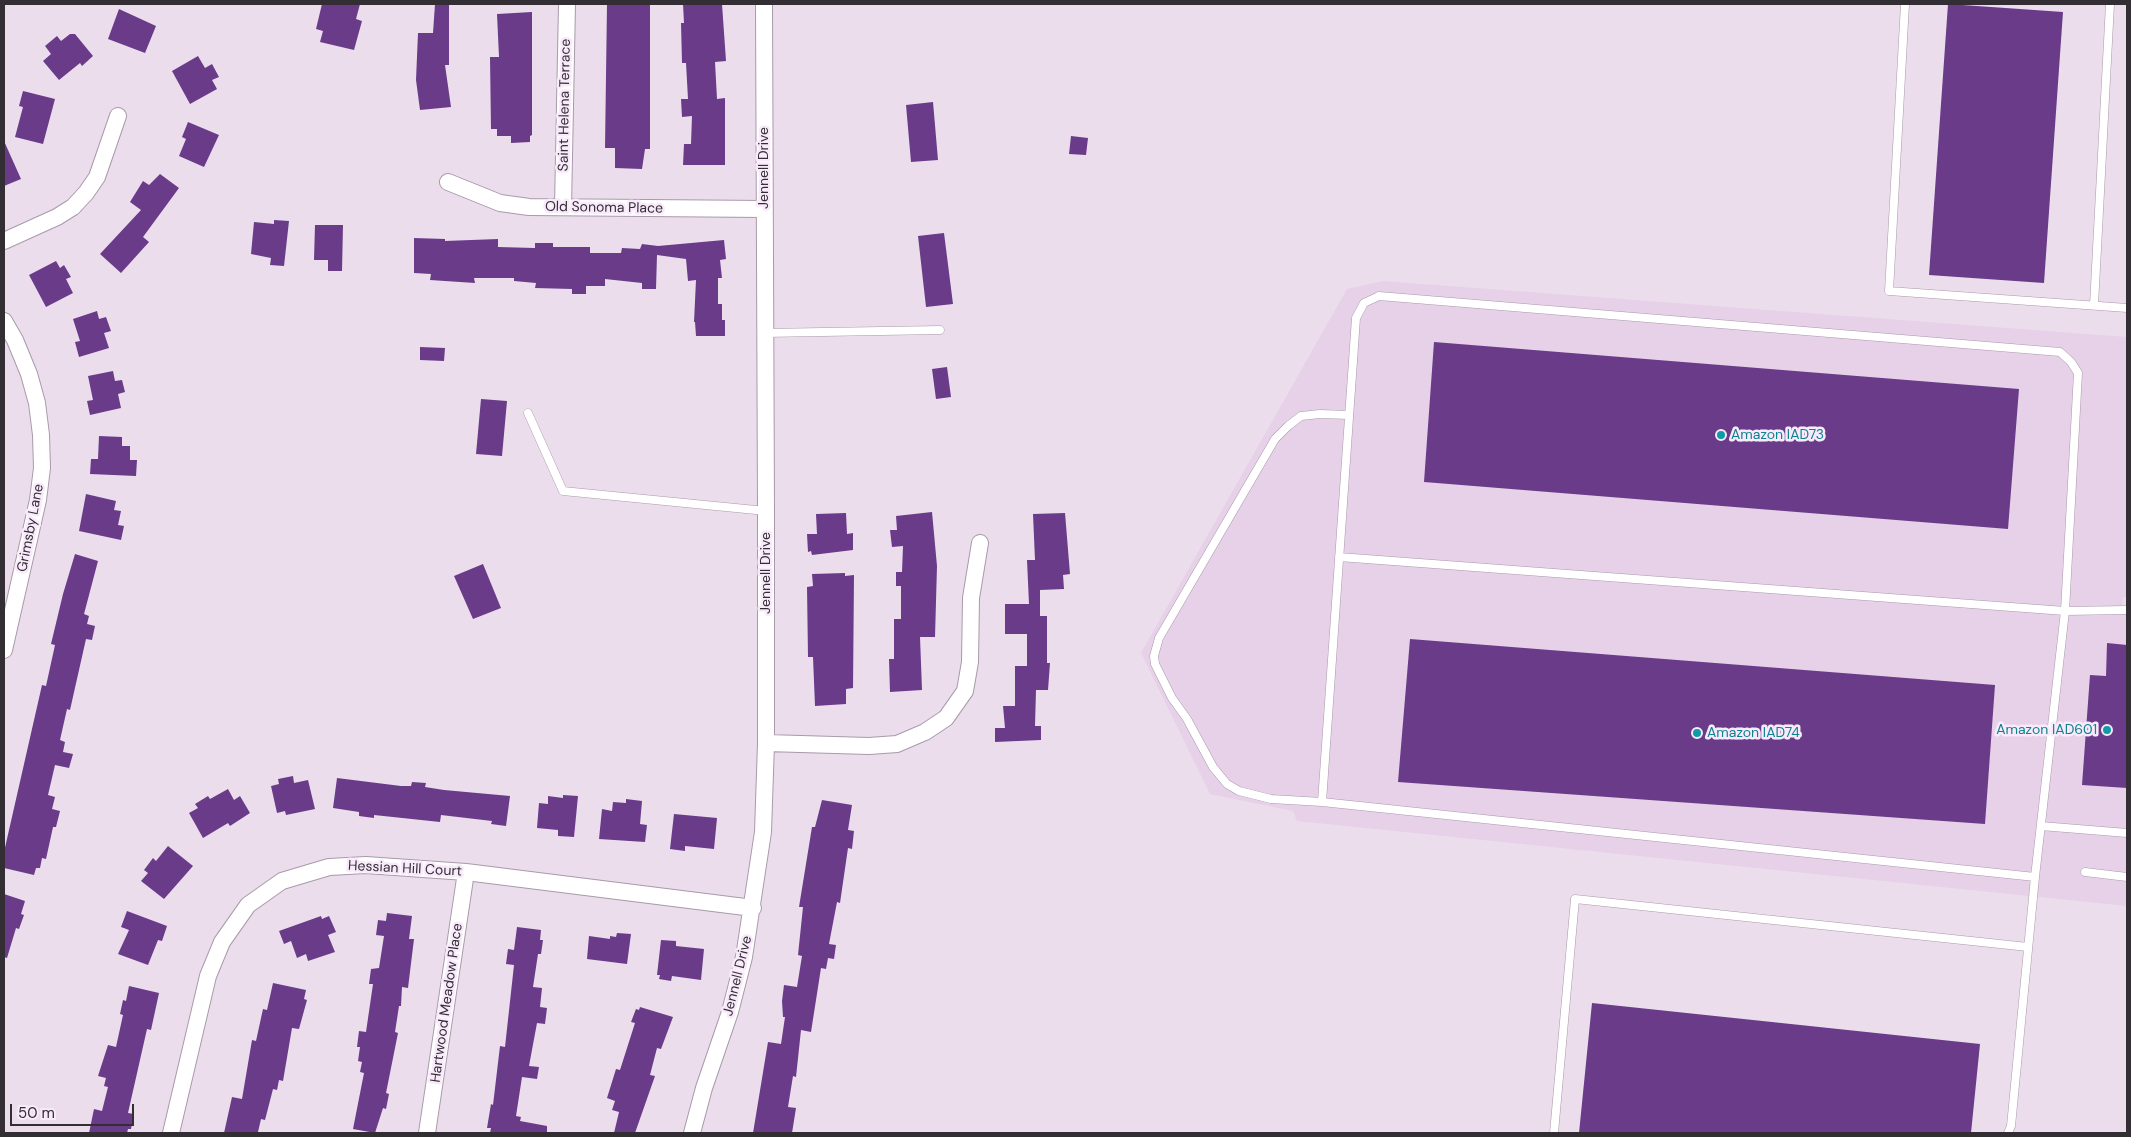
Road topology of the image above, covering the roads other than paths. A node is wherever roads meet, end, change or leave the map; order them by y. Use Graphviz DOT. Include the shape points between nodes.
graph roads {
  1 [pos="567,4"];
  2 [pos="764,4"];
  3 [pos="1905,4"];
  4 [pos="2110,4"];
  5 [pos="118,116"];
  6 [pos="448,182"];
  7 [pos="563,207"];
  8 [pos="764,209"];
  9 [pos="4,241"];
  10 [pos="2094,305"];
  11 [pos="2127,308"];
  12 [pos="4,321"];
  13 [pos="940,330"];
  14 [pos="764,333"];
  15 [pos="528,413"];
  16 [pos="1349,415"];
  17 [pos="766,512"];
  18 [pos="980,543"];
  19 [pos="1339,557"];
  20 [pos="2127,610"];
  21 [pos="8,611"];
  22 [pos="2065,611"];
  23 [pos="4,650"];
  24 [pos="766,743"];
  25 [pos="1322,802"];
  26 [pos="2042,826"];
  27 [pos="2127,833"];
  28 [pos="466,872"];
  29 [pos="2085,872"];
  30 [pos="2035,877"];
  31 [pos="2127,877"];
  32 [pos="753,908"];
  33 [pos="2028,947"];
  34 [pos="171,1133"];
  35 [pos="428,1133"];
  36 [pos="692,1133"];
  37 [pos="1554,1133"];
  38 [pos="2008,1133"];
  1 -- 7 [label="street, Saint Helena Terrace"];
  2 -- 8 [label="street, Jennell Drive"];
  3 -- 10 [label="lane" via="1889,291"];
  4 -- 10 [label="lane"];
  5 -- 9 [label="street" via="97,177 86,193 58,218"];
  6 -- 7 [label="street, Old Sonoma Place" via="500,203"];
  7 -- 8 [label="street, Old Sonoma Place"];
  8 -- 14 [label="street, Jennell Drive"];
  10 -- 11 [label="lane"];
  12 -- 21 [label="street, Grimsby Lane" via="29,374 37,403 42,468 38,500"];
  13 -- 14 [label="lane"];
  14 -- 17 [label="street, Jennell Drive"];
  15 -- 17 [label="lane" via="563,491"];
  16 -- 19 [label="lane"];
  16 -- 22 [label="lane" via="1356,318 1364,303 1379,296 2060,352 2078,373"];
  16 -- 25 [label="lane" via="1301,416 1274,439 1159,638 1154,656 1172,698 1212,767 1227,784 1239,791 1271,799"];
  17 -- 24 [label="street, Jennell Drive"];
  18 -- 24 [label="street" via="971,598 970,662 965,691 946,718 925,732 897,744"];
  19 -- 22 [label="lane"];
  19 -- 25 [label="lane"];
  20 -- 22 [label="lane"];
  21 -- 23 [label="street, Grimsby Lane"];
  22 -- 26 [label="lane"];
  24 -- 32 [label="street, Jennell Drive" via="763,832"];
  25 -- 30 [label="lane"];
  26 -- 27 [label="lane"];
  26 -- 30 [label="lane"];
  28 -- 32 [label="street, Hessian Hill Court"];
  28 -- 34 [label="street, Hessian Hill Court" via="366,865 329,867 282,881 248,905 222,942 208,976"];
  28 -- 35 [label="street, Hartwood Meadow Place"];
  29 -- 31 [label="lane"];
  30 -- 33 [label="lane"];
  32 -- 36 [label="street, Jennell Drive" via="732,1003"];
  33 -- 37 [label="lane" via="1574,899"];
  33 -- 38 [label="lane"];
}
